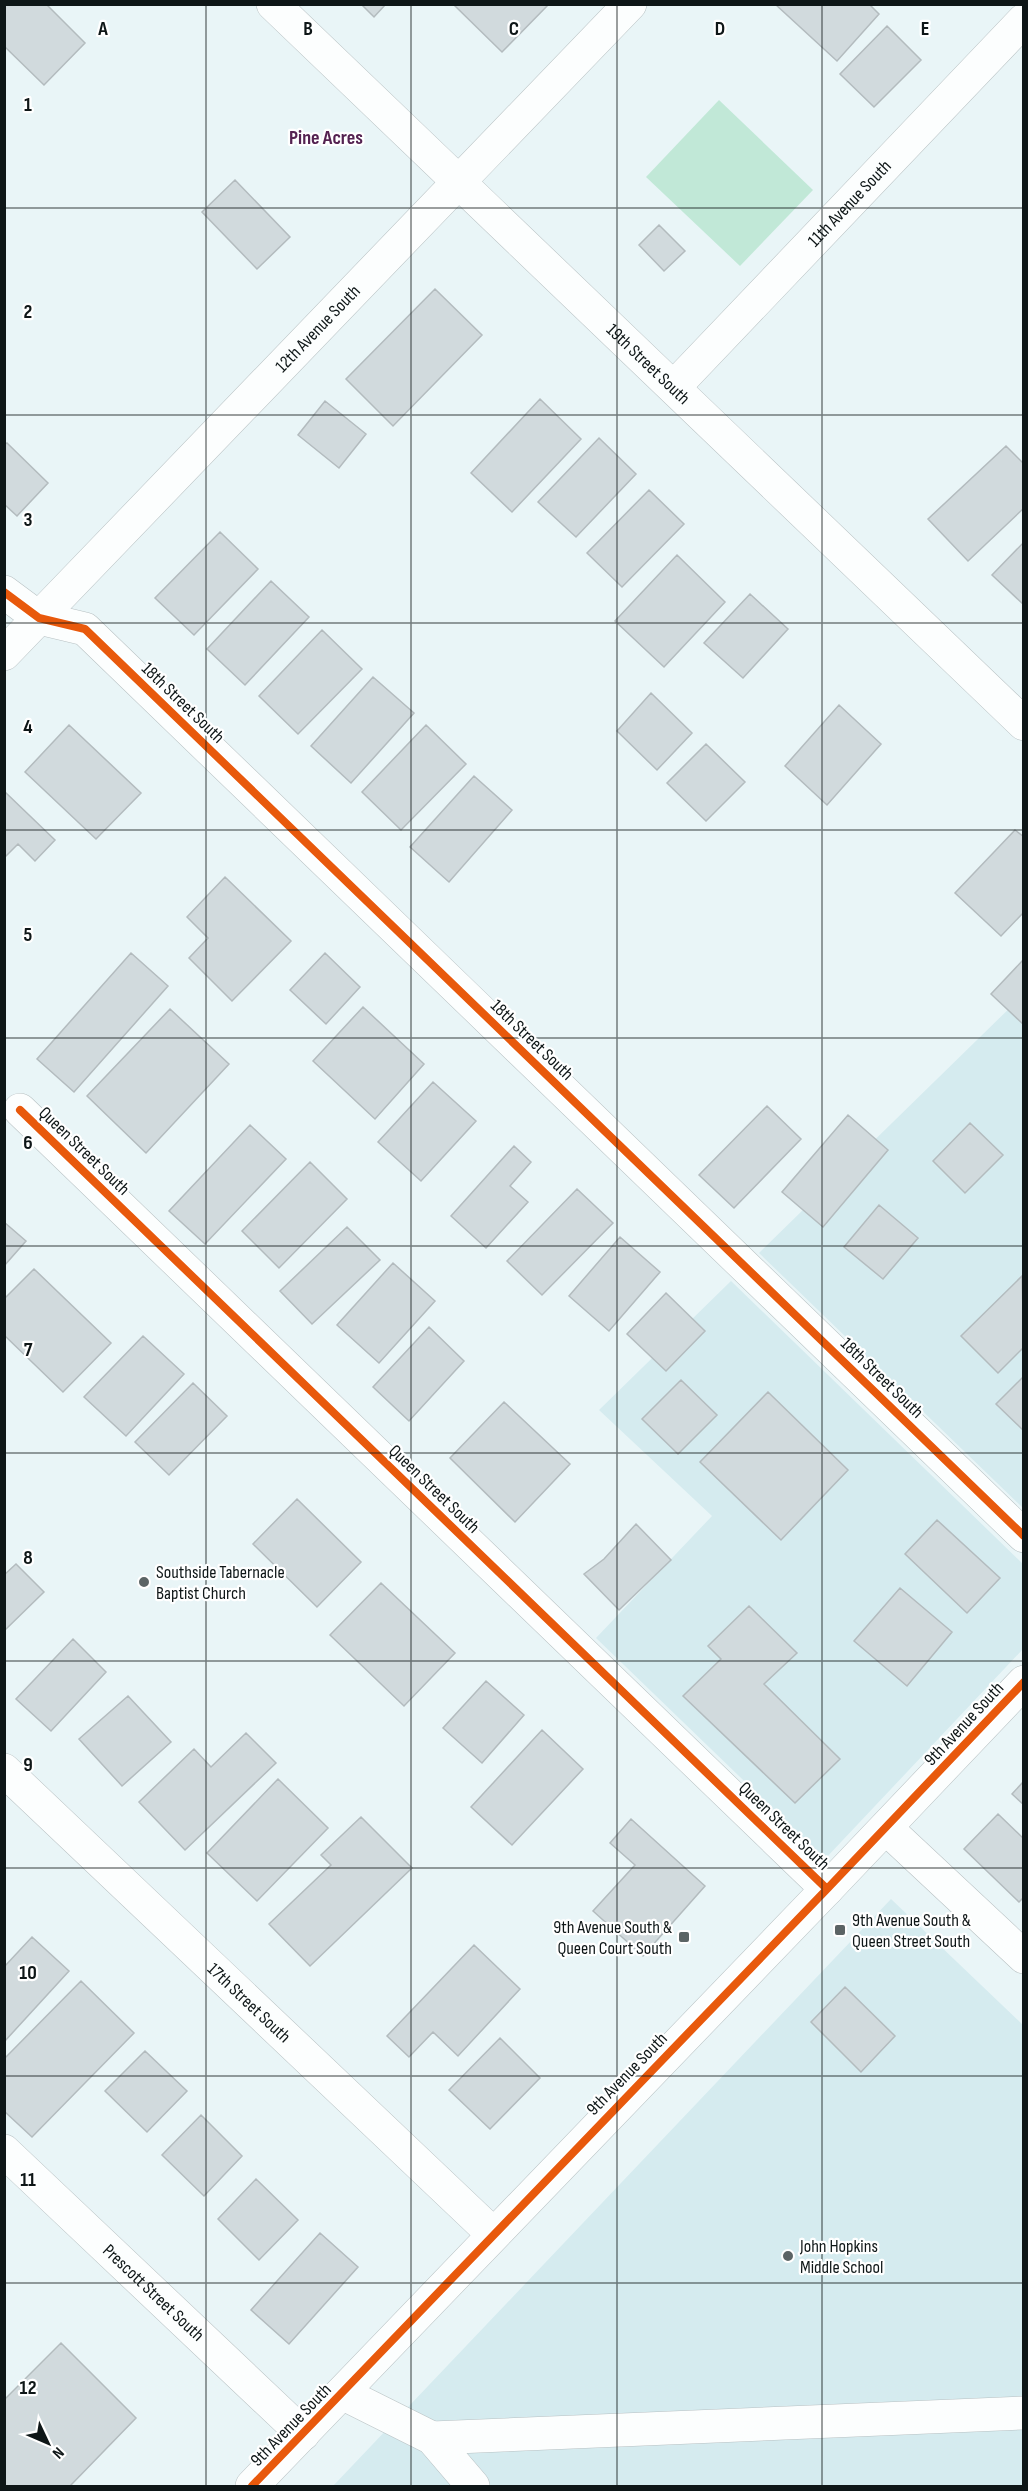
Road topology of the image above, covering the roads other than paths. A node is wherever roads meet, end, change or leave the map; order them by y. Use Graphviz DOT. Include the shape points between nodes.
graph roads {
  1 [pos="273,4"];
  2 [pos="630,4"];
  3 [pos="1023,20"];
  4 [pos="457,182"];
  5 [pos="674,387"];
  6 [pos="4,592"];
  7 [pos="39,618"];
  8 [pos="4,654"];
  9 [pos="1023,724"];
  10 [pos="20,1110"];
  11 [pos="1023,1536"];
  12 [pos="1023,1682"];
  13 [pos="4,1770"];
  14 [pos="886,1828"];
  15 [pos="827,1889"];
  16 [pos="1023,1957"];
  17 [pos="4,2151"];
  18 [pos="493,2235"];
  19 [pos="342,2393"];
  20 [pos="1023,2413"];
  21 [pos="303,2434"];
  22 [pos="432,2438"];
  23 [pos="252,2487"];
  24 [pos="474,2487"];
  1 -- 4 [label="street, 19th Street South"];
  2 -- 4 [label="street, 12th Avenue South"];
  3 -- 5 [label="street, 11th Avenue South"];
  4 -- 5 [label="street, 19th Street South"];
  4 -- 7 [label="street, 12th Avenue South"];
  5 -- 9 [label="street, 19th Street South"];
  6 -- 7 [label="street, 18th Street South"];
  7 -- 8 [label="street, 12th Avenue South"];
  7 -- 11 [label="street, 18th Street South" via="85,629"];
  10 -- 15 [label="street, Queen Street South"];
  12 -- 14 [label="street, 9th Avenue South"];
  13 -- 18 [label="street, 17th Street South"];
  14 -- 15 [label="street, 9th Avenue South"];
  14 -- 16 [label="street"];
  15 -- 18 [label="street, 9th Avenue South"];
  17 -- 21 [label="street, Prescott Street South"];
  18 -- 19 [label="street, 9th Avenue South"];
  19 -- 21 [label="street, 9th Avenue South"];
  19 -- 22 [label="street"];
  20 -- 22 [label="street"];
  21 -- 23 [label="street, 9th Avenue South"];
  22 -- 24 [label="street"];
}
